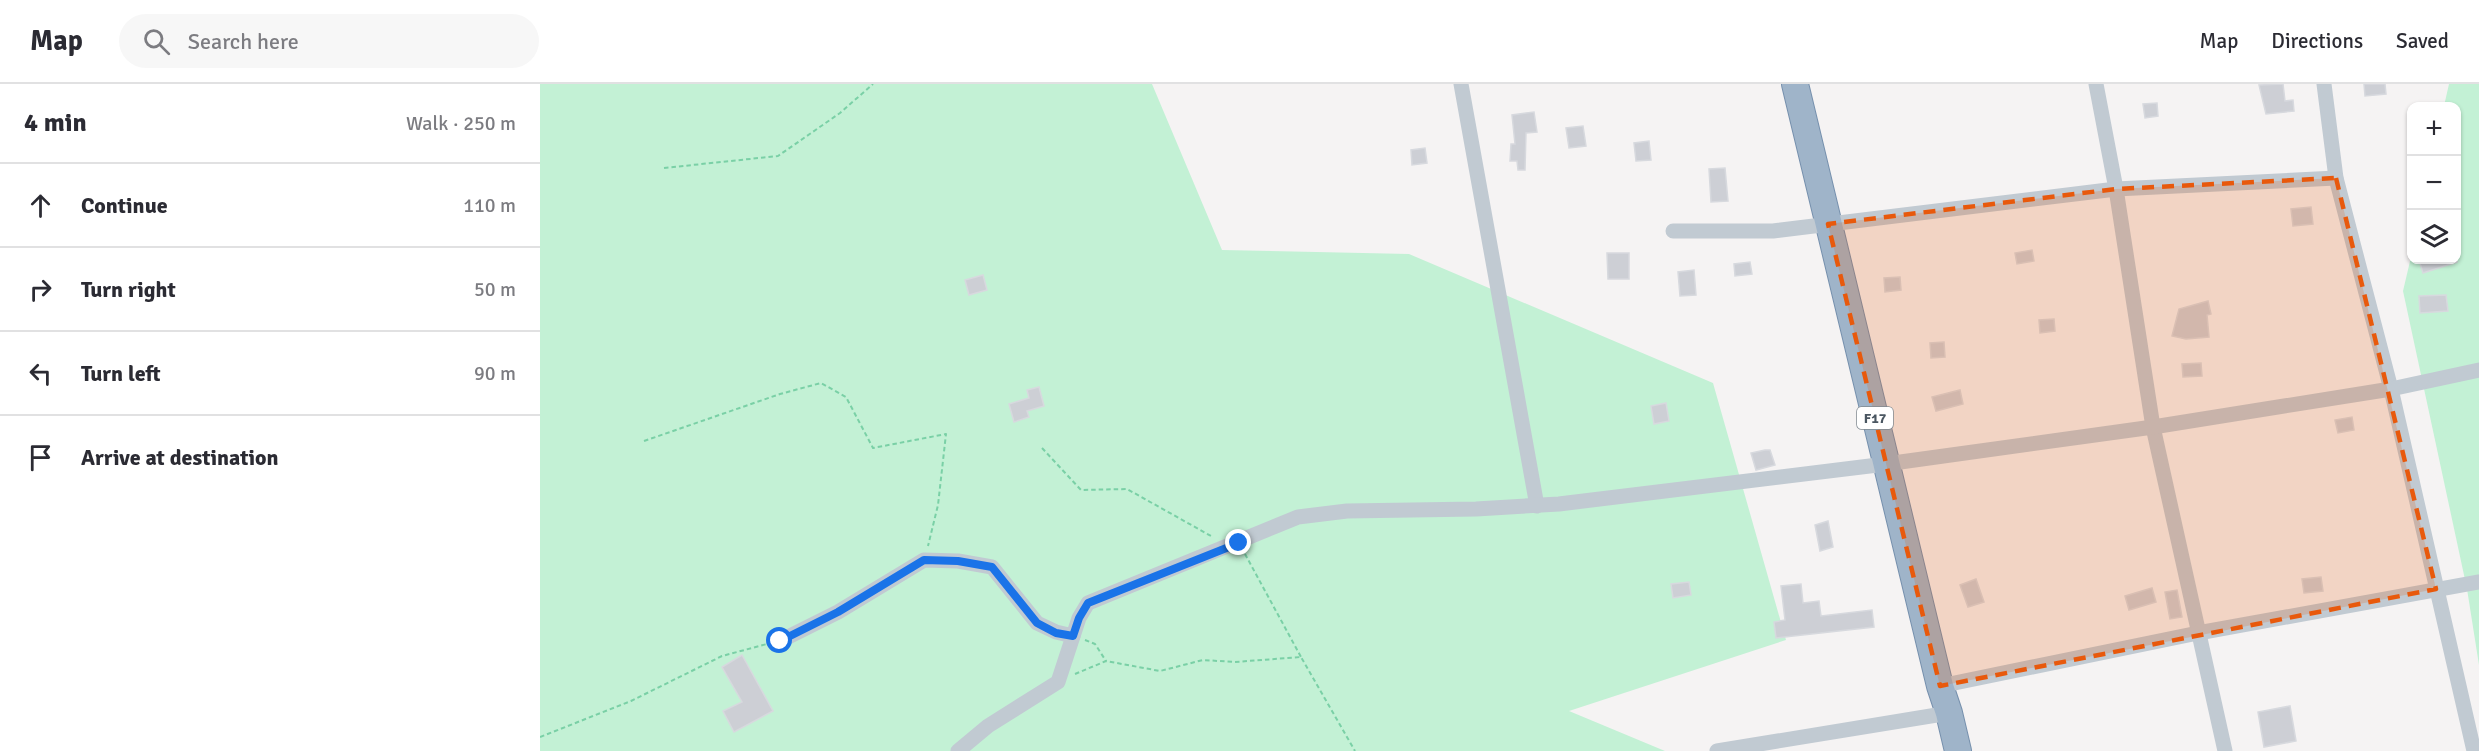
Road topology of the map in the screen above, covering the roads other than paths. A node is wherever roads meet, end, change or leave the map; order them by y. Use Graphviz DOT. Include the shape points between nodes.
graph roads {
  1 [pos="1461,84"];
  2 [pos="1795,84"];
  3 [pos="2096,84"];
  4 [pos="2324,84"];
  5 [pos="2336,178"];
  6 [pos="2116,189"];
  7 [pos="1828,224"];
  8 [pos="1673,231"];
  9 [pos="2479,370"];
  10 [pos="2391,389"];
  11 [pos="2153,427"];
  12 [pos="1886,464"];
  13 [pos="1537,506"];
  14 [pos="2479,582"];
  15 [pos="2436,589"];
  16 [pos="2198,633"];
  17 [pos="1073,636"];
  18 [pos="780,641"];
  19 [pos="1940,686"];
  20 [pos="1949,713"];
  21 [pos="958,751"];
  22 [pos="1717,751"];
  23 [pos="1958,751"];
  24 [pos="2225,751"];
  25 [pos="2474,751"];
  1 -- 13 [label="street"];
  2 -- 7 [label="highway, F17"];
  3 -- 6 [label="street"];
  4 -- 5 [label="street"];
  5 -- 6 [label="street"];
  5 -- 10 [label="street"];
  6 -- 7 [label="street"];
  6 -- 11 [label="street"];
  7 -- 8 [label="street" via="1773,231"];
  7 -- 12 [label="highway, F17"];
  9 -- 10 [label="street"];
  10 -- 11 [label="street"];
  10 -- 15 [label="street"];
  11 -- 12 [label="street"];
  11 -- 16 [label="street"];
  12 -- 13 [label="street"];
  12 -- 19 [label="highway, F17"];
  13 -- 17 [label="street" via="1347,511 1298,517 1088,603"];
  14 -- 15 [label="street"];
  15 -- 16 [label="street"];
  15 -- 25 [label="street"];
  16 -- 19 [label="street"];
  16 -- 24 [label="street"];
  17 -- 18 [label="street" via="1037,623 992,567 924,560 838,612"];
  17 -- 21 [label="street" via="1058,682 988,726"];
  19 -- 20 [label="highway, F17"];
  20 -- 22 [label="street"];
  20 -- 23 [label="highway, F17"];
}
